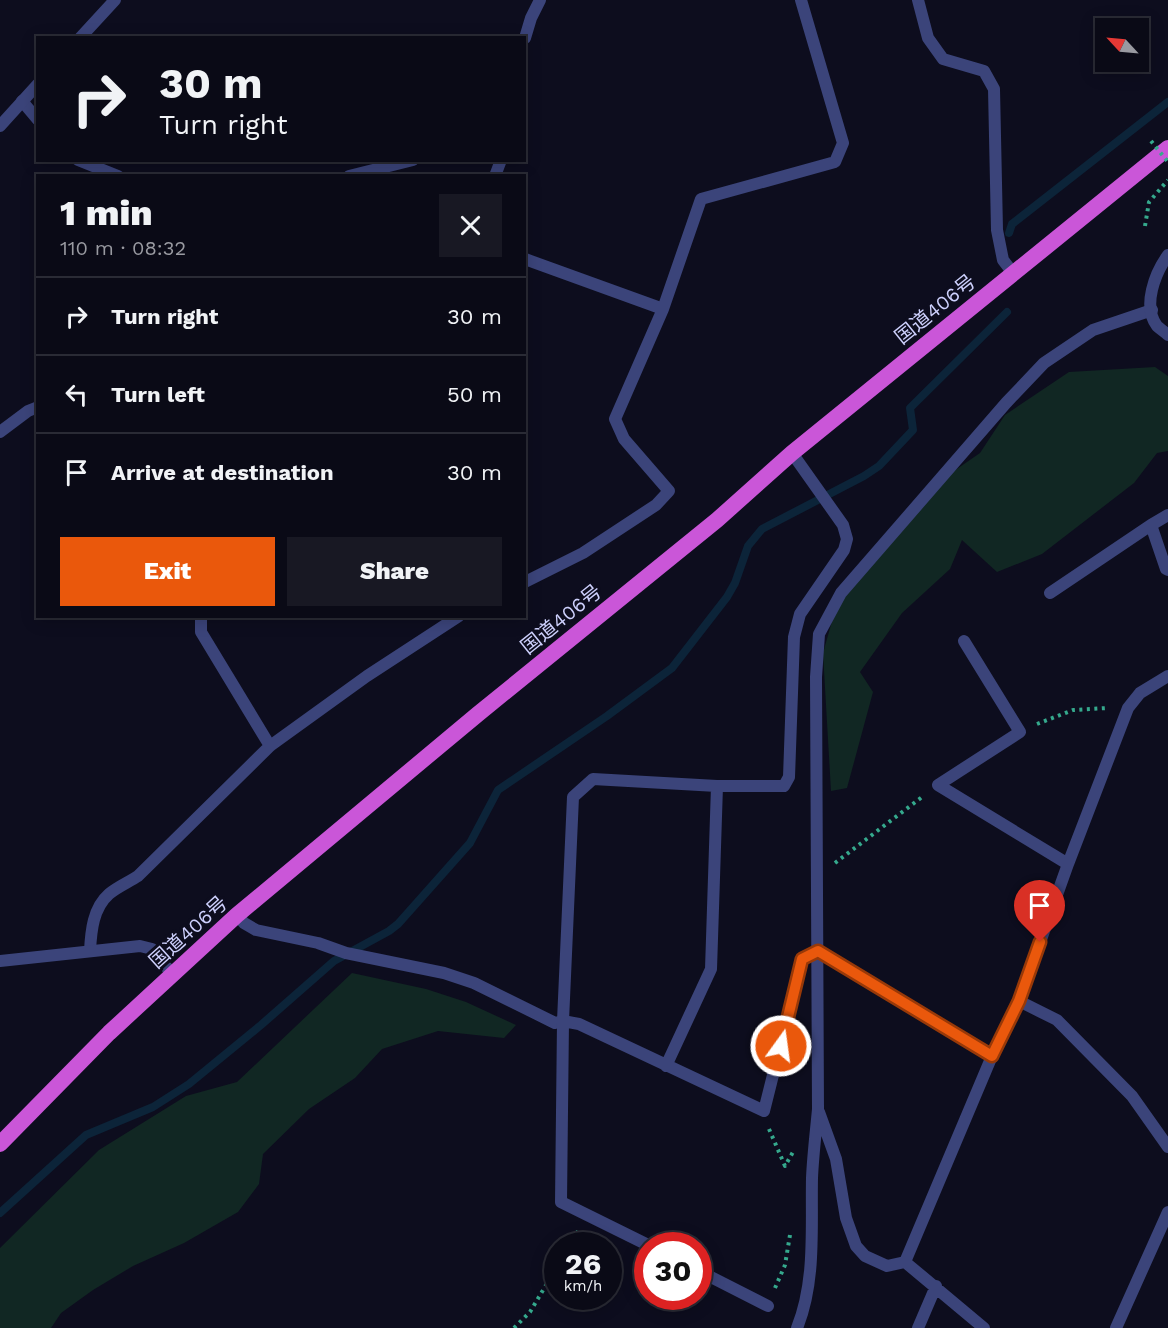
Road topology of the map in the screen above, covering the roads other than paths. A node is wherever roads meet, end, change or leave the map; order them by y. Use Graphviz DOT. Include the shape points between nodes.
graph roads {
  1 [pos="115,0"];
  2 [pos="540,0"];
  3 [pos="801,0"];
  4 [pos="918,0"];
  5 [pos="82,36"];
  6 [pos="526,36"];
  7 [pos="36,86"];
  8 [pos="22,101"];
  9 [pos="36,118"];
  10 [pos="0,126"];
  11 [pos="1168,148"];
  12 [pos="83,162"];
  13 [pos="405,162"];
  14 [pos="113,174"];
  15 [pos="357,174"];
  16 [pos="1168,255"];
  17 [pos="526,259"];
  18 [pos="1013,273"];
  19 [pos="663,309"];
  20 [pos="1152,310"];
  21 [pos="1168,335"];
  22 [pos="36,408"];
  23 [pos="0,431"];
  24 [pos="792,453"];
  25 [pos="1168,515"];
  26 [pos="1151,525"];
  27 [pos="1168,570"];
  28 [pos="526,582"];
  29 [pos="1050,593"];
  30 [pos="201,618"];
  31 [pos="456,618"];
  32 [pos="964,641"];
  33 [pos="1168,676"];
  34 [pos="270,746"];
  35 [pos="717,786"];
  36 [pos="1068,864"];
  37 [pos="237,915"];
  38 [pos="90,951"];
  39 [pos="818,951"];
  40 [pos="0,961"];
  41 [pos="172,974"];
  42 [pos="1019,1001"];
  43 [pos="563,1021"];
  44 [pos="992,1056"];
  45 [pos="666,1066"];
  46 [pos="818,1108"];
  47 [pos="0,1144"];
  48 [pos="1168,1147"];
  49 [pos="1168,1212"];
  50 [pos="634,1238"];
  51 [pos="905,1262"];
  52 [pos="712,1278"];
  53 [pos="936,1286"];
  54 [pos="768,1306"];
  55 [pos="797,1328"];
  56 [pos="918,1328"];
  57 [pos="984,1328"];
  58 [pos="1116,1328"];
  1 -- 5 [label="street"];
  2 -- 6 [label="street"];
  3 -- 19 [label="street" via="843,143 835,162 701,199"];
  4 -- 18 [label="street" via="928,38 943,59 984,71 994,89 997,230 1003,260"];
  7 -- 8 [label="street"];
  8 -- 9 [label="street"];
  8 -- 10 [label="street"];
  11 -- 18 [label="highway, 国道406号"];
  12 -- 14 [label="street"];
  13 -- 15 [label="street"];
  16 -- 20 [label="street" via="1154,279"];
  17 -- 19 [label="street"];
  18 -- 24 [label="highway, 国道406号"];
  19 -- 28 [label="street" via="615,419 624,439 669,491 656,505 583,553"];
  20 -- 21 [label="street" via="1156,324"];
  20 -- 39 [label="street" via="1093,330 1044,363 841,592 819,634"];
  22 -- 23 [label="street"];
  24 -- 35 [label="street" via="843,525 847,539 844,550 800,614 794,637 789,777 784,786"];
  24 -- 37 [label="highway, 国道406号" via="717,520"];
  25 -- 26 [label="street"];
  26 -- 27 [label="street"];
  26 -- 29 [label="street"];
  30 -- 34 [label="street" via="201,632"];
  31 -- 34 [label="street"];
  32 -- 36 [label="street" via="1020,732 938,785"];
  33 -- 36 [label="street" via="1140,693 1128,708"];
  34 -- 38 [label="street" via="138,876 102,902 94,919"];
  35 -- 43 [label="street" via="593,779 573,797"];
  35 -- 45 [label="street" via="711,969"];
  36 -- 42 [label="street"];
  37 -- 41 [label="highway, 国道406号"];
  37 -- 43 [label="street" via="256,930 444,973 474,983 555,1023"];
  38 -- 40 [label="street"];
  38 -- 41 [label="street" via="140,946 152,949"];
  39 -- 44 [label="street"];
  39 -- 45 [label="street" via="802,959 764,1111"];
  39 -- 46 [label="street"];
  41 -- 47 [label="highway, 国道406号"];
  42 -- 44 [label="street"];
  42 -- 48 [label="street" via="1057,1020 1132,1096"];
  43 -- 45 [label="street" via="579,1024"];
  43 -- 50 [label="street" via="561,1202"];
  44 -- 51 [label="street"];
  46 -- 51 [label="street" via="837,1159 846,1218 856,1246 865,1256 886,1266"];
  46 -- 55 [label="street" via="810,1270 805,1308"];
  49 -- 58 [label="street"];
  51 -- 53 [label="street"];
  52 -- 54 [label="street"];
  53 -- 56 [label="street"];
  53 -- 57 [label="street"];
}
